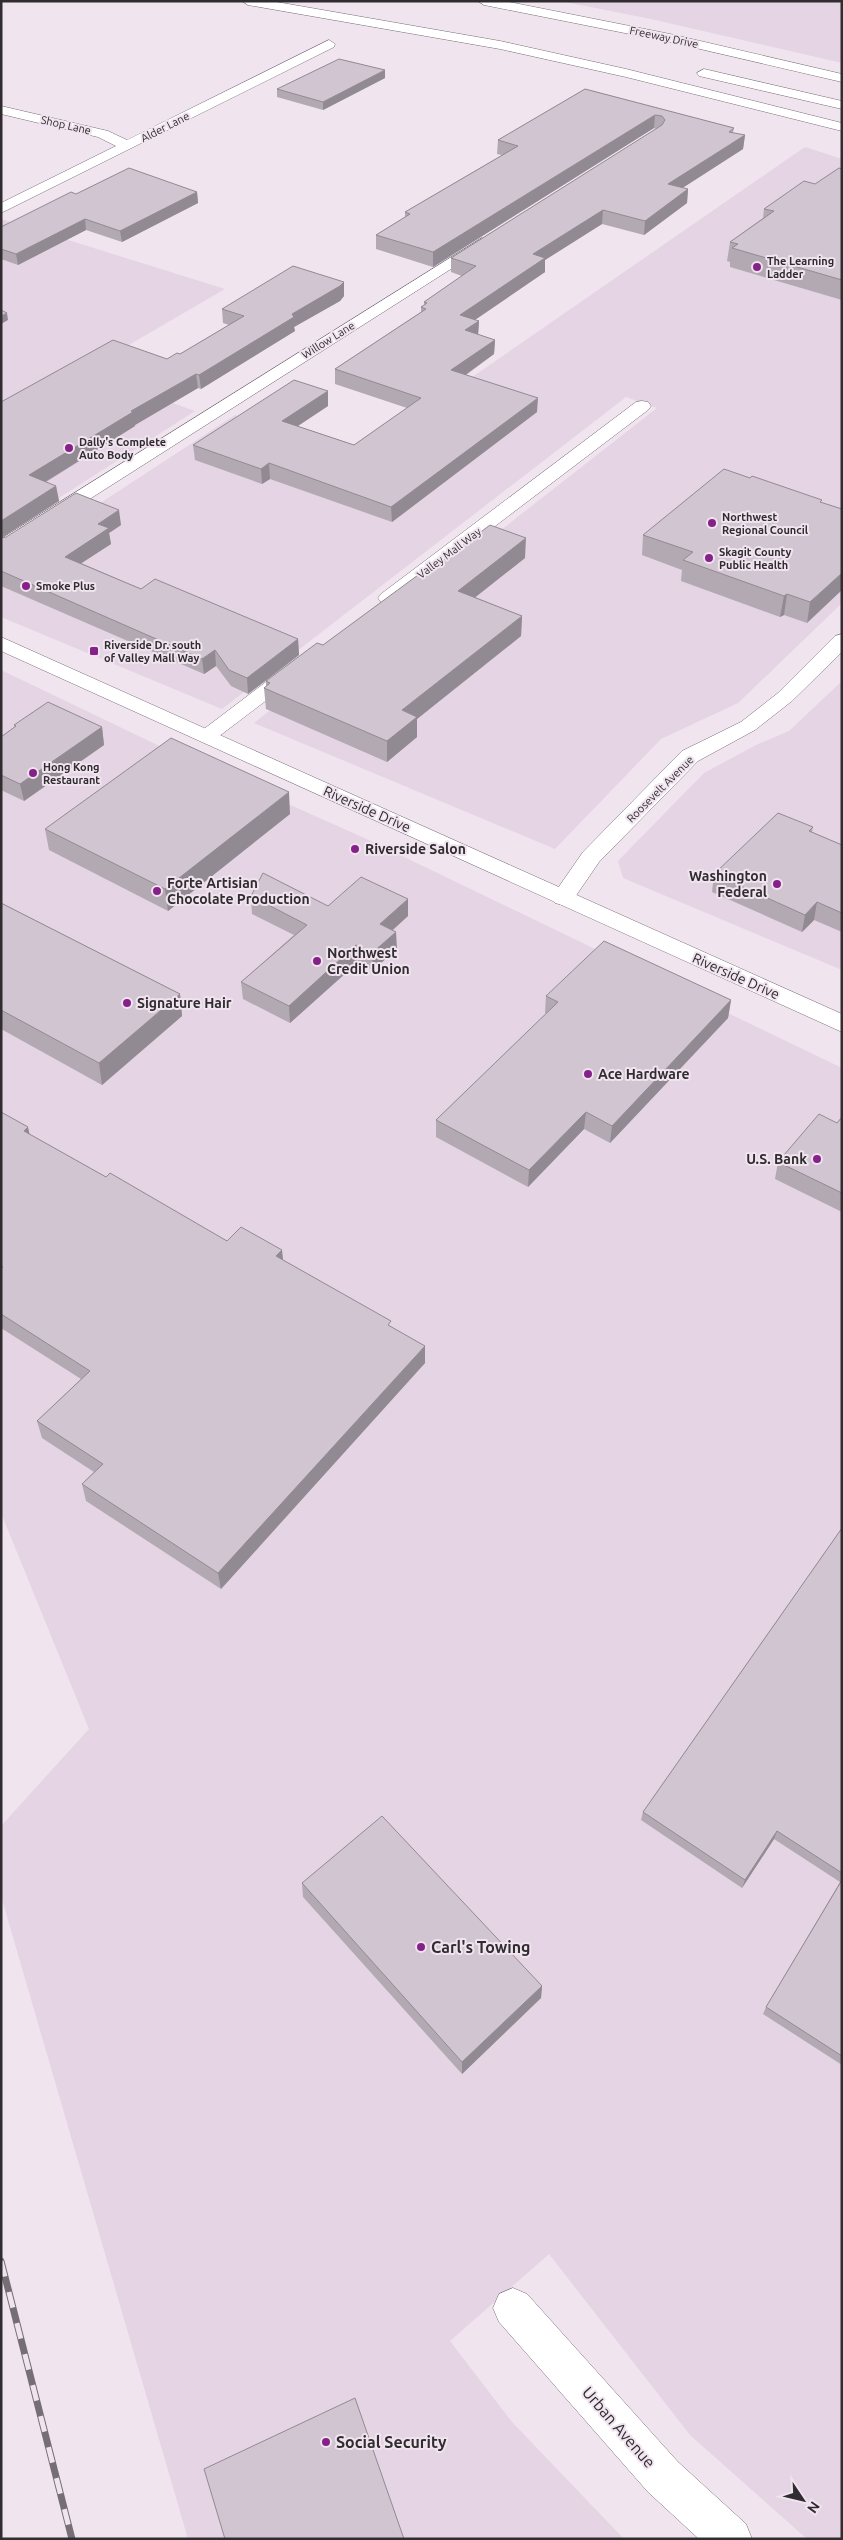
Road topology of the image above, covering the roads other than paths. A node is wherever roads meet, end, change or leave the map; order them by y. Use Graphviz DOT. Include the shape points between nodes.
graph roads {
  1 [pos="248,1"];
  2 [pos="313,1"];
  3 [pos="484,1"];
  4 [pos="464,26"];
  5 [pos="510,34"];
  6 [pos="329,44"];
  7 [pos="690,70"];
  8 [pos="842,78"];
  9 [pos="842,105"];
  10 [pos="1,110"];
  11 [pos="842,114"];
  12 [pos="842,127"];
  13 [pos="128,146"];
  14 [pos="1,209"];
  15 [pos="496,234"];
  16 [pos="642,406"];
  17 [pos="1,547"];
  18 [pos="373,610"];
  19 [pos="842,640"];
  20 [pos="1,643"];
  21 [pos="312,656"];
  22 [pos="207,736"];
  23 [pos="563,898"];
  24 [pos="842,1024"];
  25 [pos="513,2308"];
  26 [pos="731,2539"];
  1 -- 12 [label="main road" via="500,45"];
  2 -- 4 [label="main road"];
  3 -- 8 [label="main road, Freeway Drive" via="670,38"];
  4 -- 5 [label="main road"];
  4 -- 11 [label="main road"];
  6 -- 13 [label="main road, Alder Lane"];
  7 -- 9 [label="main road"];
  10 -- 13 [label="main road, Shop Lane" via="103,134"];
  13 -- 14 [label="main road, Alder Lane"];
  15 -- 17 [label="main road, Willow Lane"];
  16 -- 18 [label="main road, Valley Mall Way"];
  19 -- 23 [label="main road, Roosevelt Avenue" via="784,697 748,726 690,756 592,857"];
  20 -- 22 [label="main road, Riverside Drive"];
  21 -- 22 [label="main road"];
  22 -- 23 [label="main road, Riverside Drive"];
  23 -- 24 [label="main road, Riverside Drive"];
  25 -- 26 [label="main road, Urban Avenue" via="663,2477"];
}
